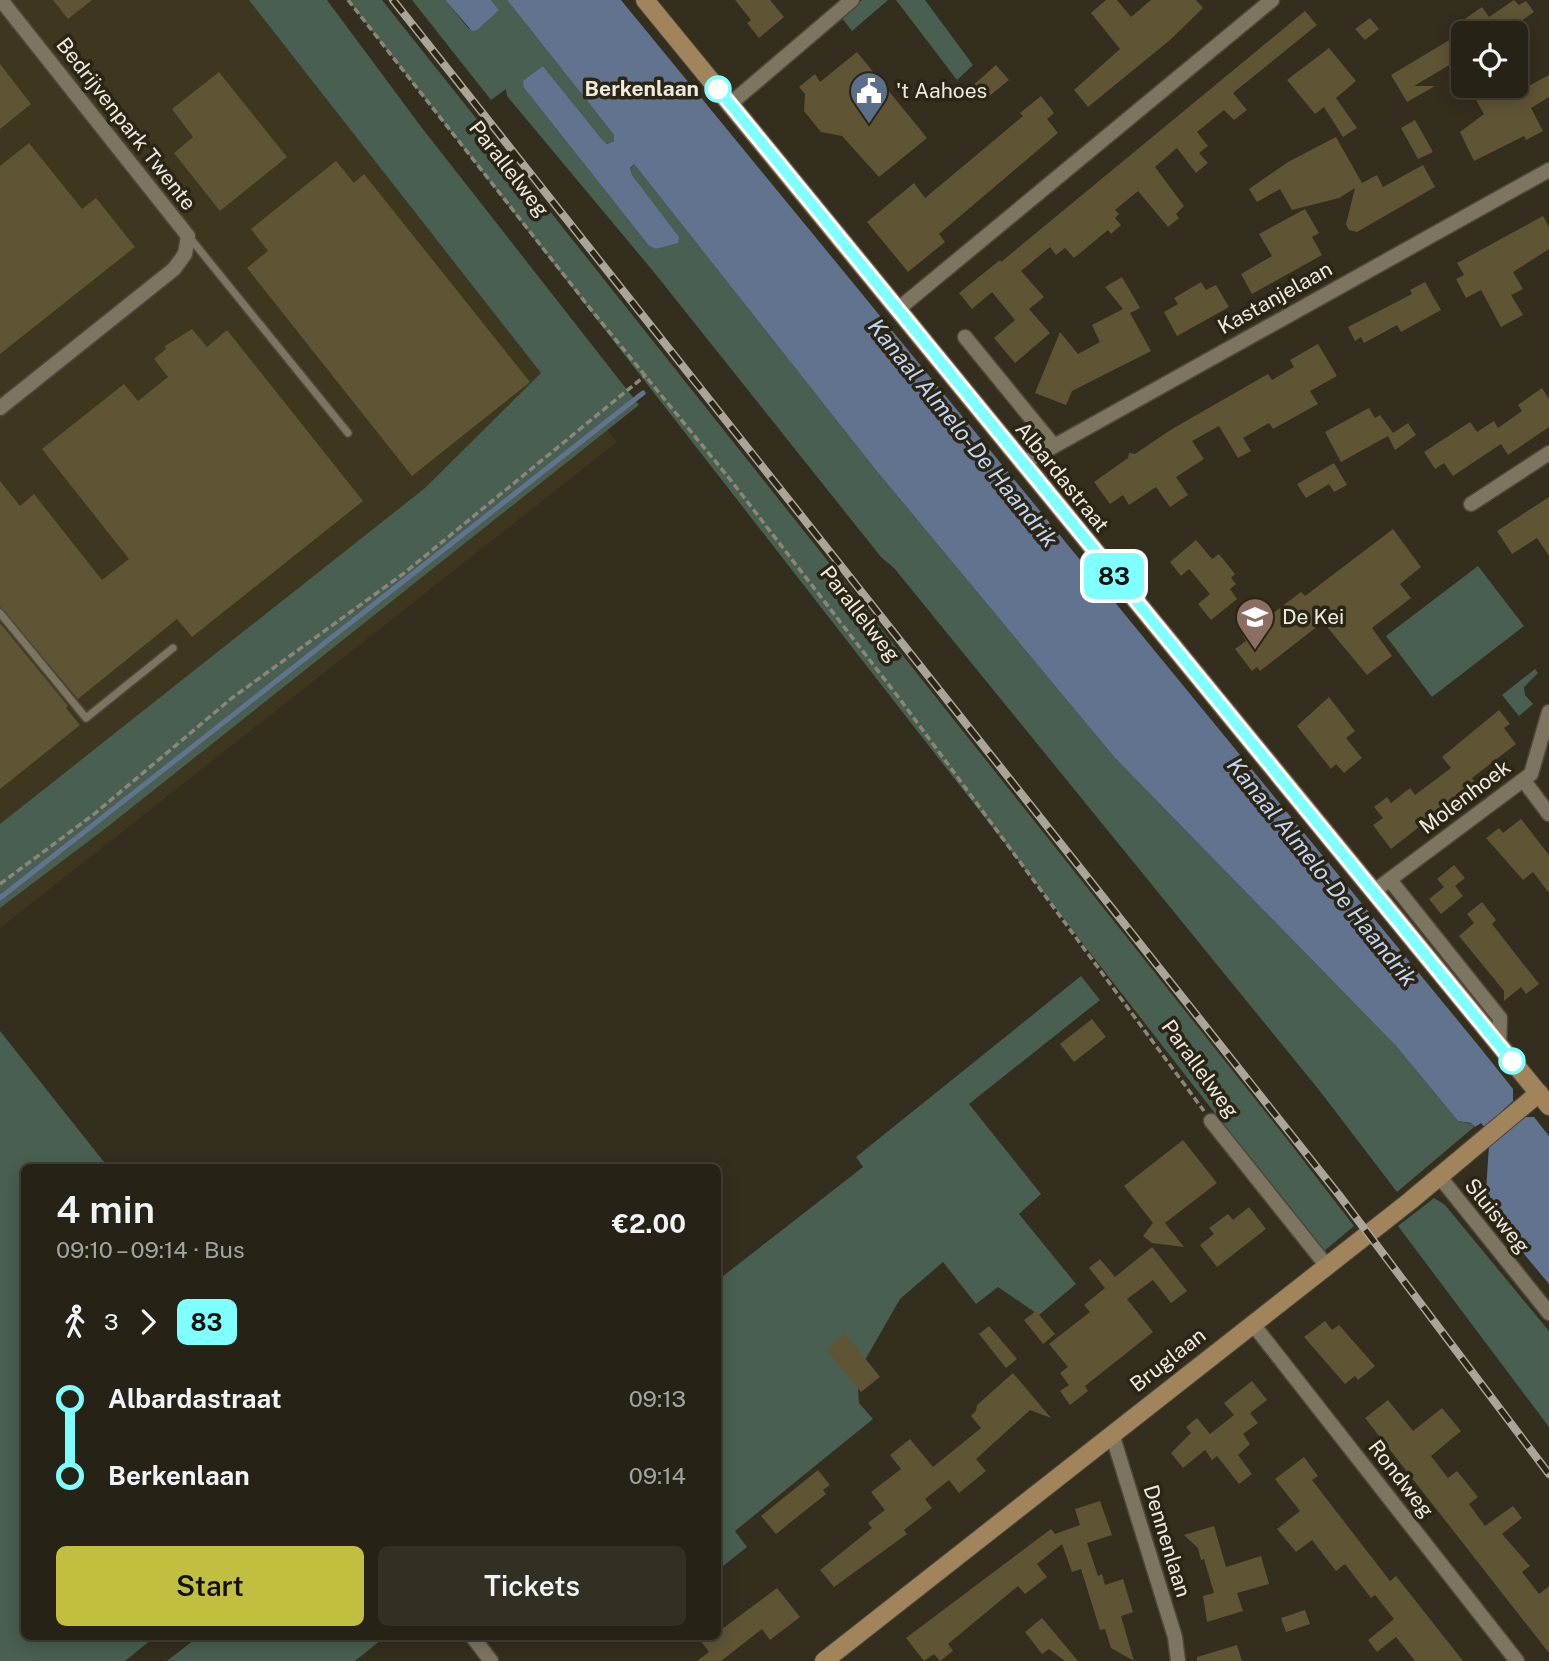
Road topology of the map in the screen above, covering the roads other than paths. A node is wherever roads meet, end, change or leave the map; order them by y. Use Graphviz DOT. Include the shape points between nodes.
graph roads {
  1 [pos="1,0"];
  2 [pos="645,0"];
  3 [pos="852,0"];
  4 [pos="1272,0"];
  5 [pos="730,104"];
  6 [pos="1549,170"];
  7 [pos="188,236"];
  8 [pos="897,310"];
  9 [pos="965,337"];
  10 [pos="0,408"];
  11 [pos="348,433"];
  12 [pos="1054,446"];
  13 [pos="1549,453"];
  14 [pos="1022,464"];
  15 [pos="1471,504"];
  16 [pos="0,614"];
  17 [pos="173,648"];
  18 [pos="1549,712"];
  19 [pos="1524,781"];
  20 [pos="1549,814"];
  21 [pos="1390,880"];
  22 [pos="1373,892"];
  23 [pos="1499,1045"];
  24 [pos="1544,1100"];
  25 [pos="1211,1121"];
  26 [pos="1439,1176"];
  27 [pos="1326,1265"];
  28 [pos="1549,1313"];
  29 [pos="1252,1323"];
  30 [pos="1112,1434"];
  31 [pos="475,1640"];
  32 [pos="491,1661"];
  33 [pos="824,1661"];
  34 [pos="1178,1661"];
  35 [pos="1517,1661"];
  1 -- 7 [label="street, Bedrijvenpark Twente"];
  2 -- 5 [label="street, Albardastraat"];
  3 -- 5 [label="street"];
  4 -- 8 [label="street"];
  5 -- 8 [label="street, Albardastraat"];
  6 -- 12 [label="street, Kastanjelaan"];
  7 -- 10 [label="street, Bedrijvenpark Twente" via="186,254 174,269"];
  7 -- 11 [label="lane"];
  8 -- 14 [label="street, Albardastraat"];
  9 -- 12 [label="street, Albardastraat"];
  12 -- 14 [label="street, Kastanjelaan"];
  13 -- 15 [label="street"];
  14 -- 22 [label="street, Albardastraat"];
  16 -- 17 [label="lane" via="86,718"];
  18 -- 19 [label="street, Molenhoek" via="1531,774"];
  19 -- 20 [label="street"];
  19 -- 21 [label="street, Molenhoek"];
  21 -- 22 [label="street, Molenhoek"];
  21 -- 23 [label="street" via="1500,1018"];
  22 -- 23 [label="street, Albardastraat"];
  23 -- 24 [label="street, Albardastraat"];
  24 -- 26 [label="street, Bruglaan" via="1510,1118"];
  25 -- 27 [label="street, Parallelweg"];
  26 -- 27 [label="street, Bruglaan"];
  26 -- 28 [label="street, Sluisweg"];
  27 -- 29 [label="street, Bruglaan"];
  29 -- 30 [label="street, Bruglaan"];
  29 -- 35 [label="street, Rondweg"];
  30 -- 33 [label="street, Bruglaan"];
  30 -- 34 [label="street, Dennenlaan" via="1175,1637"];
  31 -- 32 [label="street"];
}
